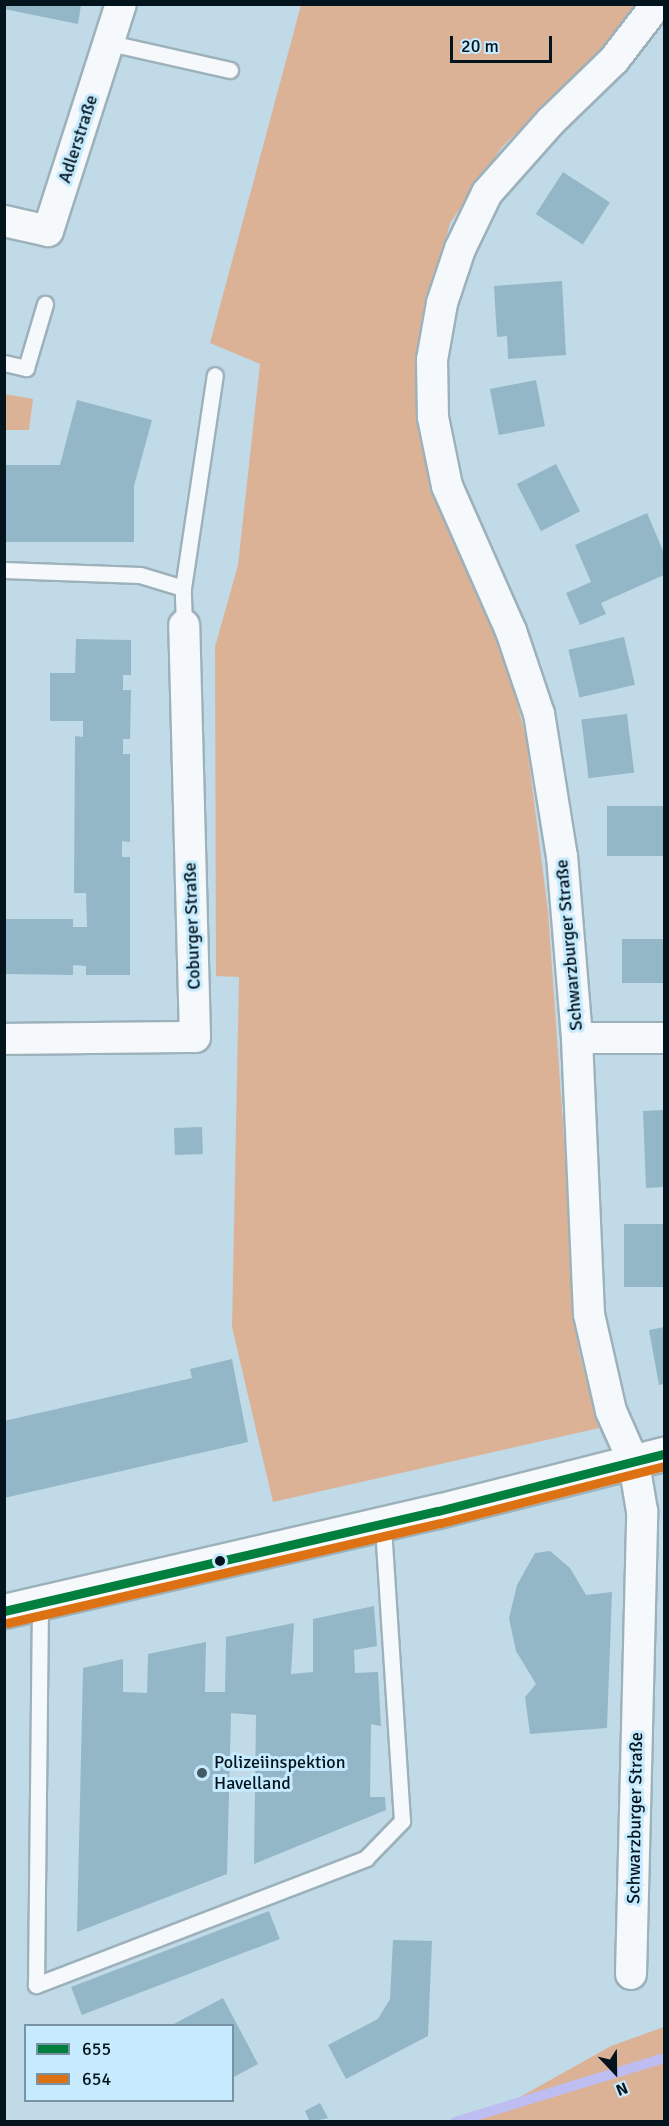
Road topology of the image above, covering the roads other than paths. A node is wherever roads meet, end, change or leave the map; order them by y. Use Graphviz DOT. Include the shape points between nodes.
graph roads {
  1 [pos="121,4"];
  2 [pos="657,4"];
  3 [pos="110,43"];
  4 [pos="230,70"];
  5 [pos="4,221"];
  6 [pos="45,304"];
  7 [pos="4,363"];
  8 [pos="215,375"];
  9 [pos="4,570"];
  10 [pos="183,588"];
  11 [pos="184,625"];
  12 [pos="577,1038"];
  13 [pos="664,1038"];
  14 [pos="4,1039"];
  15 [pos="664,1454"];
  16 [pos="634,1463"];
  17 [pos="383,1524"];
  18 [pos="40,1603"];
  19 [pos="4,1611"];
  20 [pos="631,1974"];
  1 -- 3 [label="street, Adlerstraße"];
  2 -- 12 [label="street, Schwarzburger Straße" via="614,60 550,121 487,193 460,249 442,303 432,360 433,417 447,486 511,631 539,714 562,857"];
  3 -- 4 [label="lane"];
  3 -- 5 [label="street, Adlerstraße" via="48,231"];
  6 -- 7 [label="lane" via="26,368"];
  8 -- 10 [label="lane"];
  9 -- 10 [label="lane" via="140,575"];
  10 -- 11 [label="lane"];
  11 -- 14 [label="street, Coburger Straße" via="195,1036"];
  12 -- 13 [label="street"];
  12 -- 16 [label="street, Schwarzburger Straße" via="588,1314 610,1411"];
  15 -- 16 [label="street"];
  16 -- 17 [label="street"];
  16 -- 20 [label="street, Schwarzburger Straße" via="642,1511"];
  17 -- 18 [label="street"];
  17 -- 18 [label="lane" via="402,1821 366,1858 36,1985"];
  18 -- 19 [label="street"];
}
